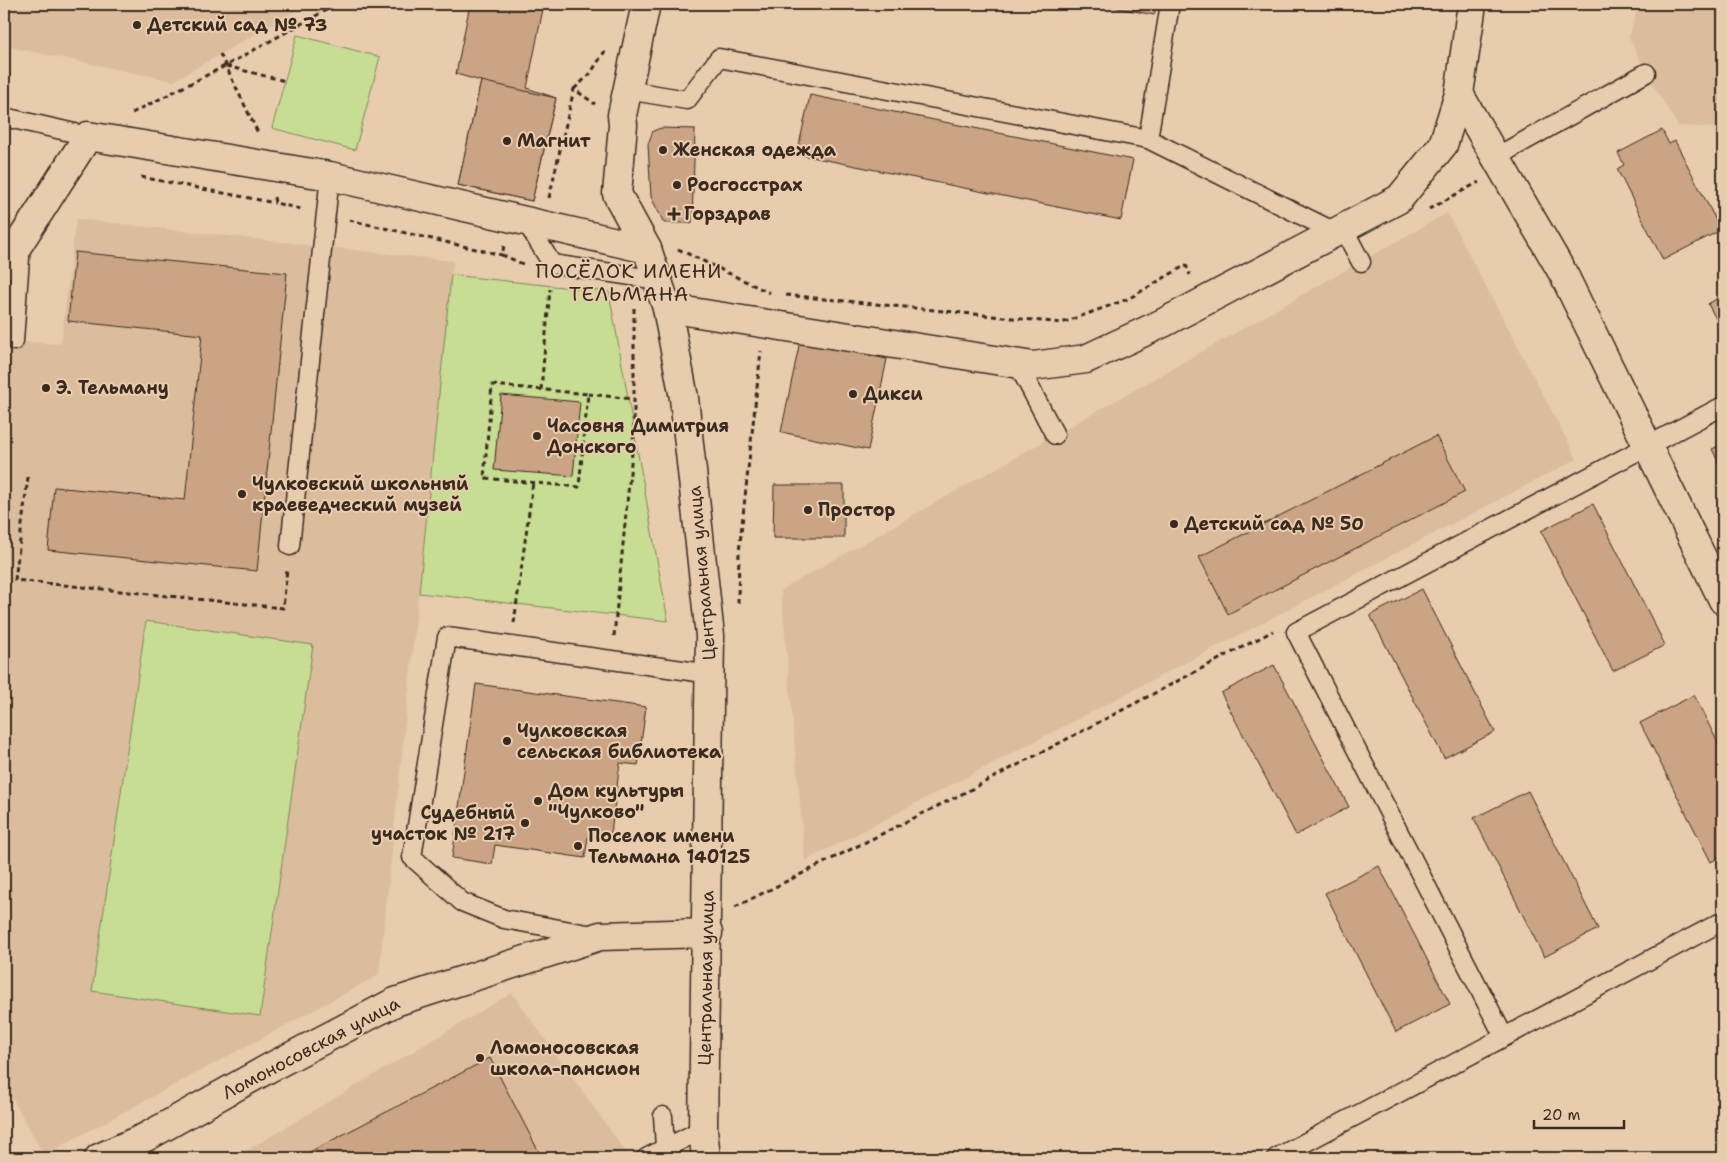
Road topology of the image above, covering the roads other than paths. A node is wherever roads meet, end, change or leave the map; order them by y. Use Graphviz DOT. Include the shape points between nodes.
graph roads {
  1 [pos="646,4"];
  2 [pos="1170,4"];
  3 [pos="1472,4"];
  4 [pos="1646,73"];
  5 [pos="627,90"];
  6 [pos="1459,94"];
  7 [pos="4,117"];
  8 [pos="88,136"];
  9 [pos="1148,139"];
  10 [pos="1496,157"];
  11 [pos="330,176"];
  12 [pos="517,218"];
  13 [pos="1339,230"];
  14 [pos="21,241"];
  15 [pos="659,248"];
  16 [pos="1361,262"];
  17 [pos="4,264"];
  18 [pos="658,280"];
  19 [pos="667,308"];
  20 [pos="14,341"];
  21 [pos="1017,363"];
  22 [pos="1723,406"];
  23 [pos="1055,435"];
  24 [pos="1648,446"];
  25 [pos="290,546"];
  26 [pos="1723,600"];
  27 [pos="711,674"];
  28 [pos="1723,921"];
  29 [pos="708,933"];
  30 [pos="600,936"];
  31 [pos="1504,1037"];
  32 [pos="663,1116"];
  33 [pos="703,1129"];
  34 [pos="665,1148"];
  35 [pos="98,1158"];
  36 [pos="646,1158"];
  37 [pos="706,1158"];
  38 [pos="1276,1158"];
  1 -- 5 [label="street, Центральная улица"];
  2 -- 9 [label="lane"];
  3 -- 6 [label="street"];
  4 -- 10 [label="lane"];
  5 -- 9 [label="lane" via="687,100 719,58"];
  5 -- 15 [label="street, Центральная улица" via="622,115 617,194"];
  6 -- 10 [label="street"];
  6 -- 13 [label="street" via="1443,145 1399,199"];
  7 -- 8 [label="lane"];
  8 -- 11 [label="street"];
  8 -- 14 [label="street"];
  9 -- 13 [label="lane"];
  10 -- 24 [label="street" via="1564,275"];
  11 -- 12 [label="street"];
  11 -- 25 [label="lane"];
  12 -- 15 [label="street"];
  12 -- 18 [label="lane" via="552,264"];
  13 -- 16 [label="lane"];
  13 -- 21 [label="street" via="1086,359 1033,366"];
  14 -- 17 [label="street"];
  14 -- 20 [label="lane"];
  15 -- 18 [label="street, Центральная улица"];
  18 -- 19 [label="street, Центральная улица"];
  19 -- 21 [label="street"];
  19 -- 27 [label="street, Центральная улица" via="684,398 710,636"];
  21 -- 23 [label="lane"];
  22 -- 24 [label="lane"];
  24 -- 26 [label="street"];
  24 -- 31 [label="lane" via="1296,632"];
  27 -- 29 [label="street, Центральная улица"];
  27 -- 30 [label="lane" via="447,637 412,857 462,902 504,919"];
  28 -- 31 [label="lane"];
  29 -- 30 [label="street, Ломоносовская улица"];
  29 -- 33 [label="street, Центральная улица"];
  30 -- 35 [label="street, Ломоносовская улица" via="395,1002 146,1137"];
  31 -- 38 [label="lane"];
  32 -- 34 [label="lane"];
  33 -- 34 [label="lane"];
  33 -- 37 [label="street, Центральная улица"];
  34 -- 36 [label="lane"];
}
